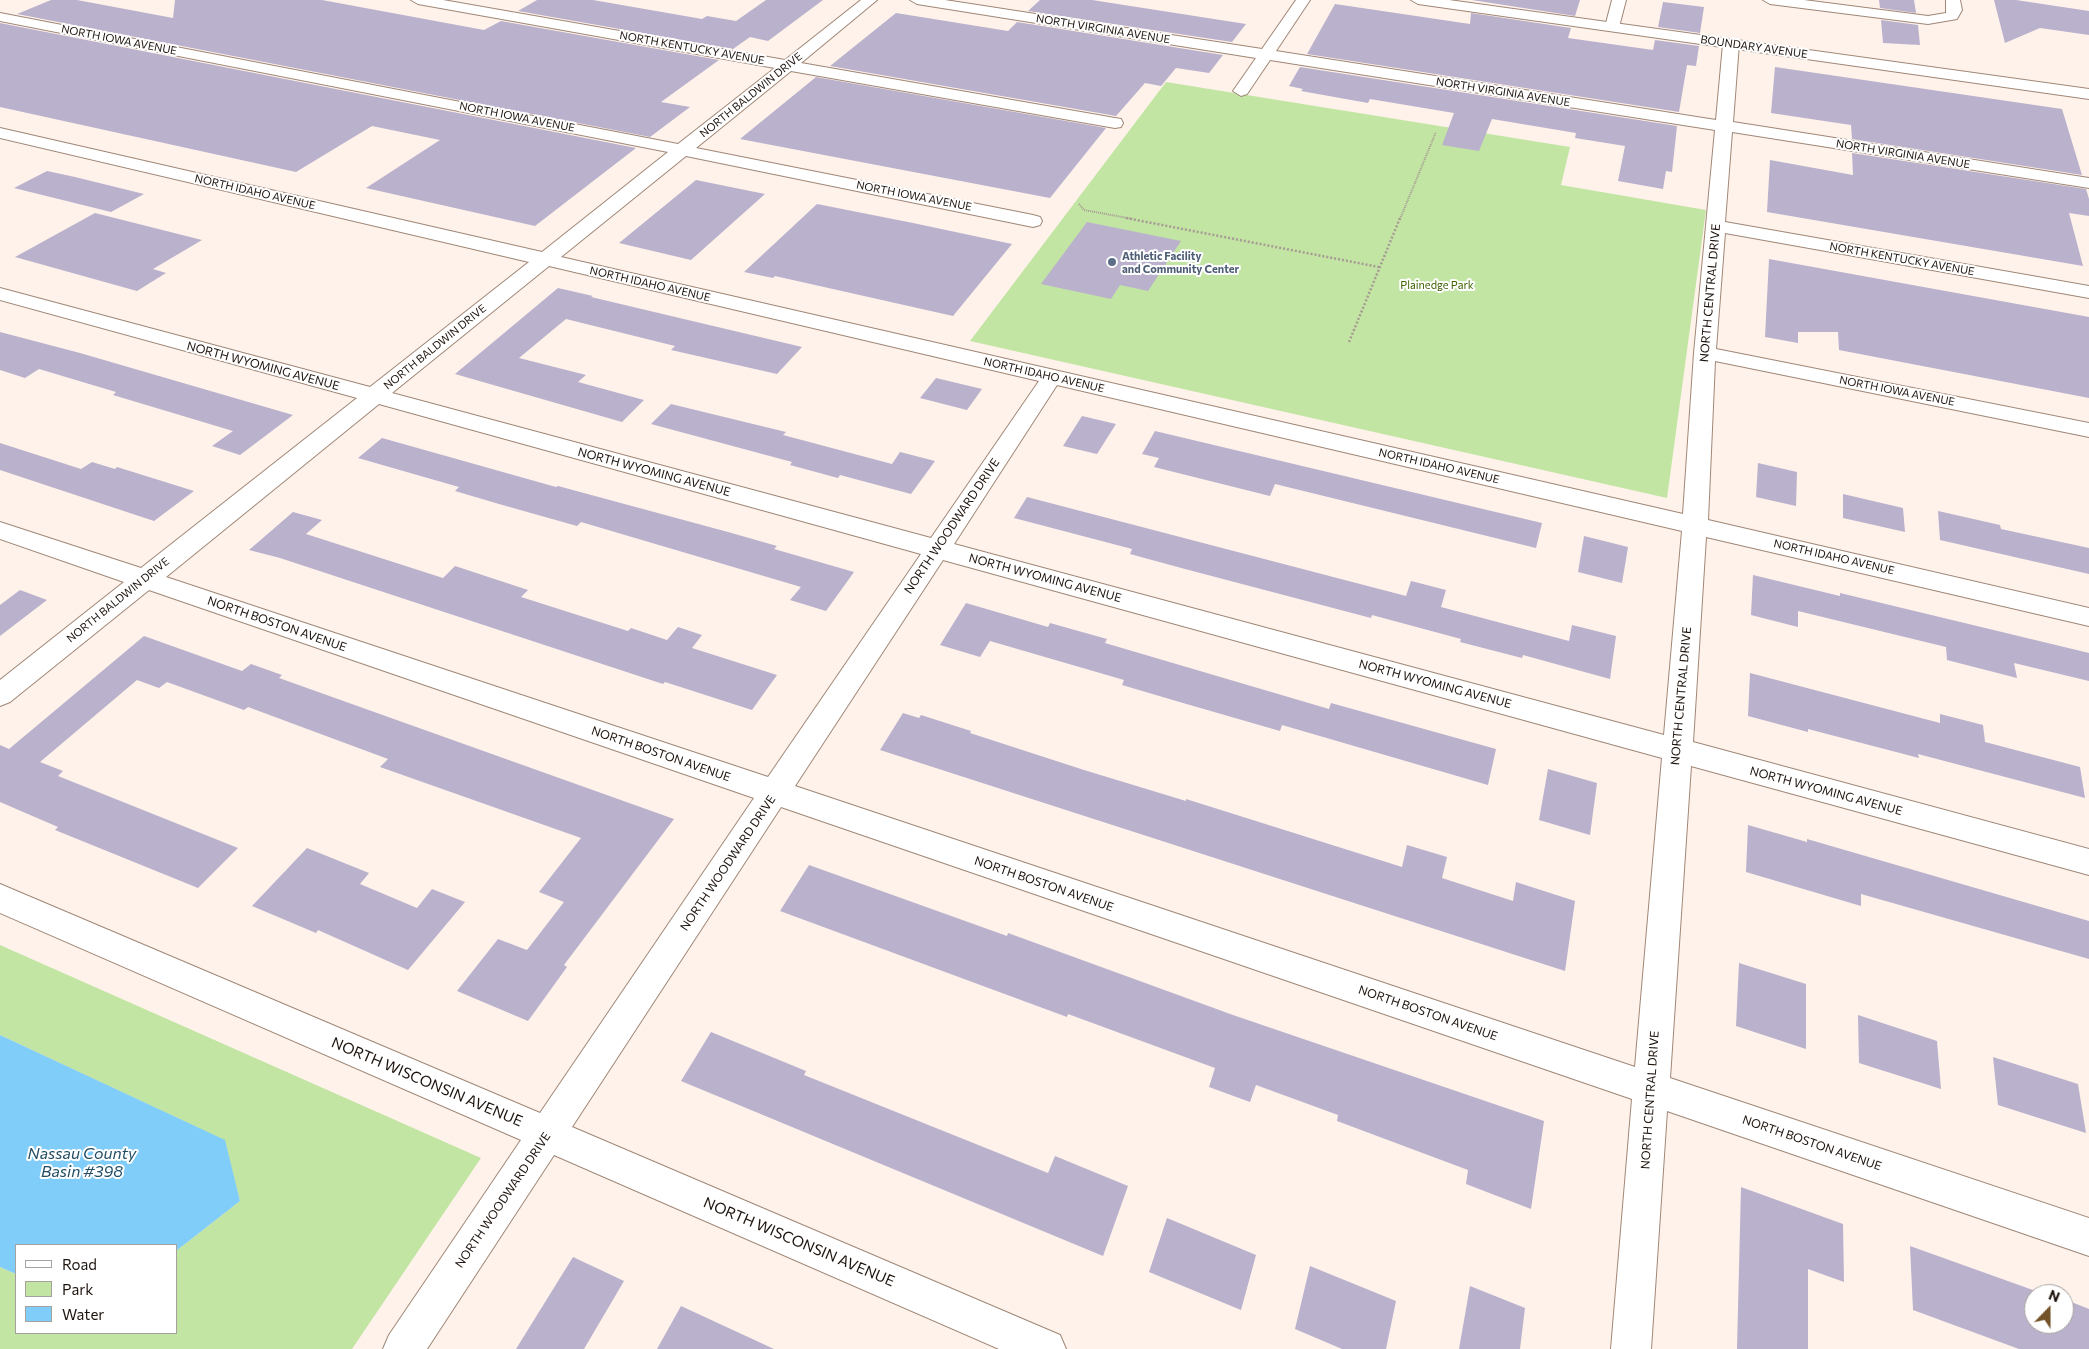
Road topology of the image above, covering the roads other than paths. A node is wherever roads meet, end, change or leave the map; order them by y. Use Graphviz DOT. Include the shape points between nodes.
graph roads {
  1 [pos="418,0"];
  2 [pos="870,0"];
  3 [pos="917,0"];
  4 [pos="1304,0"];
  5 [pos="1418,0"];
  6 [pos="1619,0"];
  7 [pos="1770,0"];
  8 [pos="1953,0"];
  9 [pos="0,17"];
  10 [pos="1612,27"];
  11 [pos="1731,44"];
  12 [pos="1266,55"];
  13 [pos="788,65"];
  14 [pos="1241,91"];
  15 [pos="2089,94"];
  16 [pos="1115,123"];
  17 [pos="1724,127"];
  18 [pos="0,133"];
  19 [pos="682,150"];
  20 [pos="2089,183"];
  21 [pos="1033,221"];
  22 [pos="1716,226"];
  23 [pos="545,259"];
  24 [pos="2089,292"];
  25 [pos="0,294"];
  26 [pos="1705,353"];
  27 [pos="1052,377"];
  28 [pos="374,396"];
  29 [pos="2089,430"];
  30 [pos="1695,525"];
  31 [pos="0,530"];
  32 [pos="936,548"];
  33 [pos="145,579"];
  34 [pos="2089,617"];
  35 [pos="0,695"];
  36 [pos="1676,750"];
  37 [pos="775,792"];
  38 [pos="2089,862"];
  39 [pos="0,898"];
  40 [pos="1651,1089"];
  41 [pos="548,1134"];
  42 [pos="2089,1237"];
  43 [pos="403,1349"];
  44 [pos="1046,1349"];
  45 [pos="1631,1349"];
  1 -- 13 [label="street, NORTH KENTUCKY AVENUE"];
  2 -- 13 [label="street, NORTH BALDWIN DRIVE"];
  3 -- 12 [label="street, NORTH VIRGINIA AVENUE"];
  4 -- 12 [label="street"];
  5 -- 10 [label="street, BOUNDARY AVENUE"];
  6 -- 10 [label="street"];
  7 -- 8 [label="street" via="1928,20 1952,16 1955,10"];
  9 -- 19 [label="street, NORTH IOWA AVENUE"];
  10 -- 11 [label="street, BOUNDARY AVENUE"];
  11 -- 15 [label="street, BOUNDARY AVENUE"];
  11 -- 17 [label="street, NORTH CENTRAL DRIVE"];
  12 -- 14 [label="street"];
  12 -- 17 [label="street, NORTH VIRGINIA AVENUE"];
  13 -- 16 [label="street, NORTH KENTUCKY AVENUE"];
  13 -- 19 [label="street, NORTH BALDWIN DRIVE"];
  17 -- 20 [label="street, NORTH VIRGINIA AVENUE"];
  17 -- 22 [label="street, NORTH CENTRAL DRIVE"];
  18 -- 23 [label="street, NORTH IDAHO AVENUE"];
  19 -- 21 [label="street, NORTH IOWA AVENUE"];
  19 -- 23 [label="street, NORTH BALDWIN DRIVE"];
  22 -- 24 [label="street, NORTH KENTUCKY AVENUE"];
  22 -- 26 [label="street, NORTH CENTRAL DRIVE"];
  23 -- 27 [label="street, NORTH IDAHO AVENUE"];
  23 -- 28 [label="street, NORTH BALDWIN DRIVE"];
  25 -- 28 [label="street, NORTH WYOMING AVENUE"];
  26 -- 29 [label="street, NORTH IOWA AVENUE"];
  26 -- 30 [label="street, NORTH CENTRAL DRIVE"];
  27 -- 30 [label="street, NORTH IDAHO AVENUE"];
  27 -- 32 [label="street, NORTH WOODWARD DRIVE"];
  28 -- 32 [label="street, NORTH WYOMING AVENUE"];
  28 -- 33 [label="street, NORTH BALDWIN DRIVE"];
  30 -- 34 [label="street, NORTH IDAHO AVENUE"];
  30 -- 36 [label="street, NORTH CENTRAL DRIVE"];
  31 -- 33 [label="street, NORTH BOSTON AVENUE"];
  32 -- 36 [label="street, NORTH WYOMING AVENUE"];
  32 -- 37 [label="street, NORTH WOODWARD DRIVE"];
  33 -- 35 [label="street, NORTH BALDWIN DRIVE"];
  33 -- 37 [label="street, NORTH BOSTON AVENUE"];
  36 -- 38 [label="street, NORTH WYOMING AVENUE"];
  36 -- 40 [label="street, NORTH CENTRAL DRIVE"];
  37 -- 40 [label="street, NORTH BOSTON AVENUE"];
  37 -- 41 [label="street, NORTH WOODWARD DRIVE"];
  39 -- 41 [label="street, NORTH WISCONSIN AVENUE"];
  40 -- 42 [label="street, NORTH BOSTON AVENUE"];
  40 -- 45 [label="street, NORTH CENTRAL DRIVE"];
  41 -- 43 [label="street, NORTH WOODWARD DRIVE"];
  41 -- 44 [label="street, NORTH WISCONSIN AVENUE"];
}
